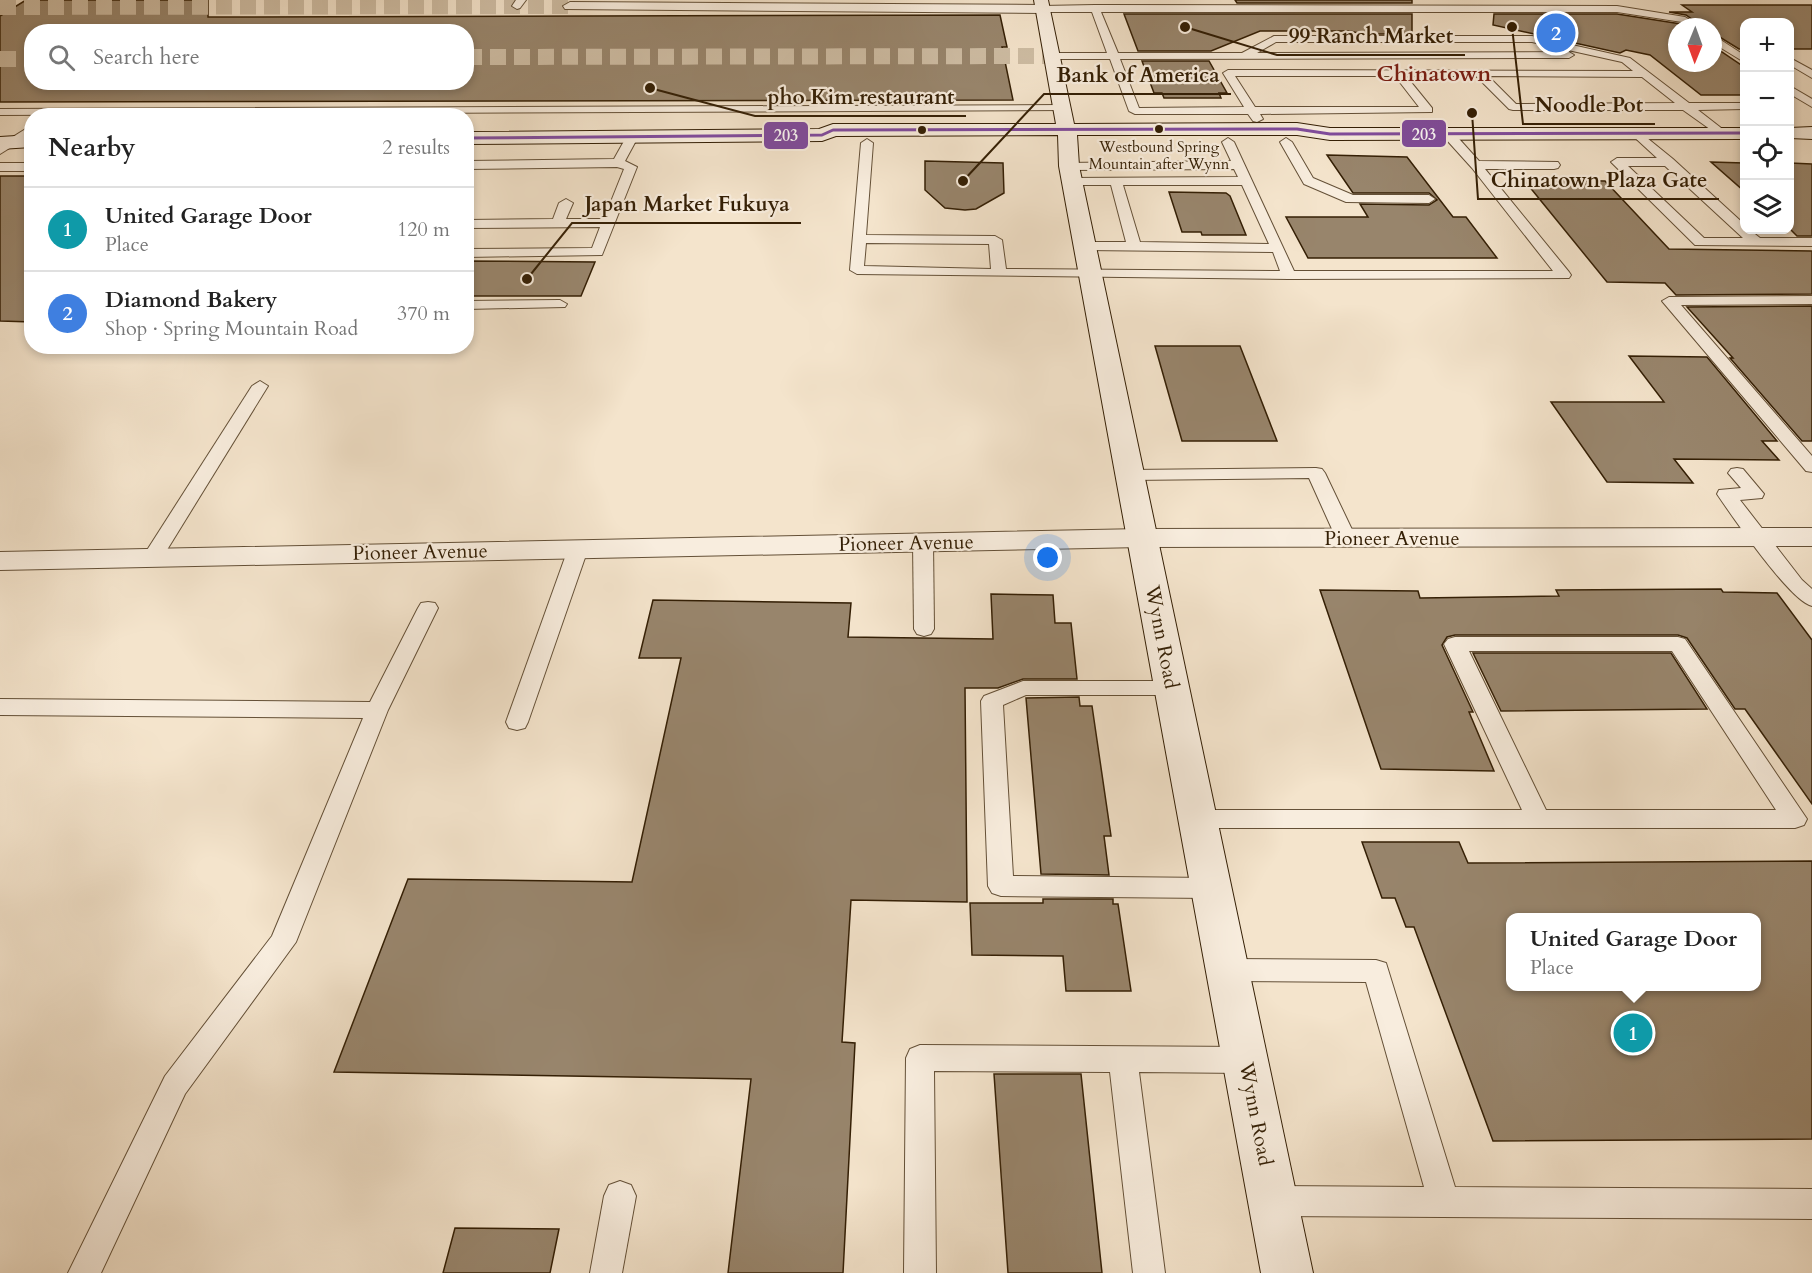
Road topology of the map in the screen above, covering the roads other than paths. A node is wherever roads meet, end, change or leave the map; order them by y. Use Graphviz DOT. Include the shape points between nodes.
graph roads {
  1 [pos="1482,0"];
  2 [pos="1541,1"];
  3 [pos="1604,1"];
  4 [pos="1640,1"];
  5 [pos="573,3"];
  6 [pos="1041,4"];
  7 [pos="1095,8"];
  8 [pos="1673,18"];
  9 [pos="1722,44"];
  10 [pos="1605,55"];
  11 [pos="1052,56"];
  12 [pos="1113,56"];
  13 [pos="1244,56"];
  14 [pos="1740,56"];
  15 [pos="1218,57"];
  16 [pos="1794,64"];
  17 [pos="1228,73"];
  18 [pos="1398,73"];
  19 [pos="1479,73"];
  20 [pos="1643,74"];
  21 [pos="1812,75"];
  22 [pos="1794,92"];
  23 [pos="1685,106"];
  24 [pos="1740,106"];
  25 [pos="1812,106"];
  26 [pos="1794,107"];
  27 [pos="1062,108"];
  28 [pos="1251,109"];
  29 [pos="824,110"];
  30 [pos="0,112"];
  31 [pos="24,112"];
  32 [pos="474,113"];
  33 [pos="1263,129"];
  34 [pos="24,133"];
  35 [pos="1721,133"];
  36 [pos="1740,133"];
  37 [pos="1794,133"];
  38 [pos="1812,133"];
  39 [pos="1330,134"];
  40 [pos="1448,134"];
  41 [pos="1636,134"];
  42 [pos="822,135"];
  43 [pos="632,137"];
  44 [pos="474,138"];
  45 [pos="9,142"];
  46 [pos="1228,142"];
  47 [pos="1286,142"];
  48 [pos="867,143"];
  49 [pos="1069,155"];
  50 [pos="1669,162"];
  51 [pos="618,163"];
  52 [pos="474,165"];
  53 [pos="1238,165"];
  54 [pos="1476,165"];
  55 [pos="1554,165"];
  56 [pos="0,167"];
  57 [pos="24,167"];
  58 [pos="1116,181"];
  59 [pos="1247,182"];
  60 [pos="1429,199"];
  61 [pos="567,203"];
  62 [pos="608,223"];
  63 [pos="474,224"];
  64 [pos="558,224"];
  65 [pos="859,240"];
  66 [pos="1755,242"];
  67 [pos="1812,242"];
  68 [pos="1134,247"];
  69 [pos="1278,248"];
  70 [pos="474,253"];
  71 [pos="1088,260"];
  72 [pos="999,273"];
  73 [pos="1289,275"];
  74 [pos="1812,300"];
  75 [pos="560,304"];
  76 [pos="474,305"];
  77 [pos="260,386"];
  78 [pos="1812,467"];
  79 [pos="1737,473"];
  80 [pos="1130,475"];
  81 [pos="1760,537"];
  82 [pos="1812,537"];
  83 [pos="1142,538"];
  84 [pos="1346,538"];
  85 [pos="923,542"];
  86 [pos="578,549"];
  87 [pos="152,558"];
  88 [pos="0,561"];
  89 [pos="1812,600"];
  90 [pos="428,608"];
  91 [pos="924,629"];
  92 [pos="1172,688"];
  93 [pos="0,707"];
  94 [pos="377,710"];
  95 [pos="517,722"];
  96 [pos="1198,819"];
  97 [pos="1538,819"];
  98 [pos="1211,888"];
  99 [pos="1227,970"];
  100 [pos="1123,1059"];
  101 [pos="1245,1059"];
  102 [pos="620,1196"];
  103 [pos="1272,1201"];
  104 [pos="1444,1202"];
  105 [pos="1812,1204"];
  106 [pos="84,1273"];
  107 [pos="606,1273"];
  108 [pos="920,1273"];
  109 [pos="1149,1273"];
  110 [pos="1287,1273"];
  1 -- 2 [label="lane"];
  2 -- 3 [label="lane"];
  3 -- 4 [label="lane"];
  5 -- 6 [label="street"];
  6 -- 7 [label="lane"];
  6 -- 11 [label="street, Wynn Road"];
  7 -- 8 [label="lane" via="1617,9"];
  7 -- 12 [label="lane"];
  9 -- 14 [label="lane"];
  10 -- 13 [label="lane"];
  10 -- 13 [label="lane" via="1532,39 1274,39"];
  10 -- 20 [label="lane" via="1626,60"];
  11 -- 12 [label="lane"];
  11 -- 27 [label="street, Wynn Road"];
  12 -- 15 [label="lane"];
  12 -- 28 [label="lane" via="1135,111"];
  13 -- 15 [label="lane"];
  15 -- 17 [label="lane"];
  16 -- 21 [label="lane"];
  17 -- 18 [label="lane"];
  17 -- 28 [label="lane"];
  18 -- 19 [label="lane"];
  18 -- 28 [label="lane" via="1428,110"];
  19 -- 20 [label="lane"];
  19 -- 23 [label="lane" via="1513,107"];
  20 -- 23 [label="lane"];
  22 -- 25 [label="lane"];
  23 -- 24 [label="lane"];
  23 -- 35 [label="lane"];
  25 -- 26 [label="lane"];
  27 -- 29 [label="lane"];
  27 -- 49 [label="street, Wynn Road"];
  28 -- 33 [label="lane"];
  29 -- 32 [label="lane"];
  29 -- 42 [label="lane"];
  30 -- 31 [label="lane"];
  33 -- 39 [label="street"];
  33 -- 49 [label="street"];
  34 -- 45 [label="lane"];
  35 -- 36 [label="street"];
  35 -- 41 [label="street"];
  37 -- 38 [label="street"];
  39 -- 40 [label="street"];
  39 -- 47 [label="street" via="1303,142"];
  40 -- 41 [label="street"];
  40 -- 54 [label="lane"];
  41 -- 50 [label="lane"];
  42 -- 43 [label="street"];
  42 -- 48 [label="street" via="832,143"];
  42 -- 49 [label="street" via="833,130"];
  43 -- 44 [label="street"];
  43 -- 51 [label="lane"];
  46 -- 47 [label="street"];
  46 -- 49 [label="street"];
  46 -- 53 [label="lane"];
  47 -- 60 [label="lane" via="1308,181 1351,199"];
  48 -- 49 [label="street"];
  48 -- 65 [label="lane"];
  49 -- 53 [label="lane"];
  49 -- 58 [label="lane"];
  49 -- 71 [label="street, Wynn Road"];
  50 -- 66 [label="lane"];
  50 -- 66 [label="lane" via="1617,162 1700,242"];
  51 -- 52 [label="lane"];
  51 -- 62 [label="lane" via="631,167"];
  53 -- 59 [label="lane"];
  54 -- 55 [label="lane"];
  54 -- 73 [label="lane" via="1564,275"];
  56 -- 57 [label="lane"];
  58 -- 59 [label="lane"];
  58 -- 68 [label="lane"];
  59 -- 69 [label="lane"];
  61 -- 64 [label="lane"];
  62 -- 64 [label="lane"];
  62 -- 70 [label="lane" via="597,252"];
  63 -- 64 [label="lane"];
  65 -- 72 [label="lane" via="995,240"];
  65 -- 72 [label="lane" via="857,270"];
  66 -- 67 [label="lane"];
  68 -- 69 [label="lane"];
  68 -- 71 [label="lane"];
  69 -- 73 [label="lane"];
  71 -- 72 [label="lane"];
  71 -- 73 [label="lane"];
  71 -- 80 [label="street, Wynn Road"];
  74 -- 78 [label="lane" via="1669,301"];
  75 -- 76 [label="lane"];
  77 -- 87 [label="lane"];
  79 -- 81 [label="lane" via="1755,494 1726,494"];
  80 -- 83 [label="street, Wynn Road"];
  80 -- 84 [label="lane" via="1316,473"];
  81 -- 82 [label="street, Pioneer Avenue"];
  81 -- 84 [label="street, Pioneer Avenue"];
  81 -- 89 [label="lane"];
  83 -- 84 [label="street, Pioneer Avenue"];
  83 -- 85 [label="street, Pioneer Avenue"];
  83 -- 92 [label="street, Wynn Road"];
  85 -- 86 [label="street, Pioneer Avenue"];
  85 -- 91 [label="lane"];
  86 -- 87 [label="street, Pioneer Avenue"];
  86 -- 95 [label="lane"];
  87 -- 88 [label="street, Pioneer Avenue"];
  90 -- 94 [label="lane"];
  92 -- 96 [label="street, Wynn Road"];
  92 -- 98 [label="lane" via="1023,688 992,701 1001,886"];
  93 -- 94 [label="lane"];
  94 -- 106 [label="lane" via="283,942 175,1085"];
  96 -- 97 [label="lane"];
  96 -- 98 [label="street, Wynn Road"];
  97 -- 97 [label="lane" via="1550,819 1796,819 1678,644 1455,644"];
  98 -- 99 [label="street, Wynn Road"];
  99 -- 101 [label="street, Wynn Road"];
  99 -- 104 [label="lane" via="1376,970"];
  100 -- 101 [label="lane"];
  100 -- 108 [label="lane" via="920,1058"];
  100 -- 109 [label="lane"];
  101 -- 103 [label="street, Wynn Road"];
  102 -- 107 [label="lane"];
  103 -- 104 [label="lane"];
  103 -- 110 [label="street, Wynn Road"];
  104 -- 105 [label="lane"];
}
